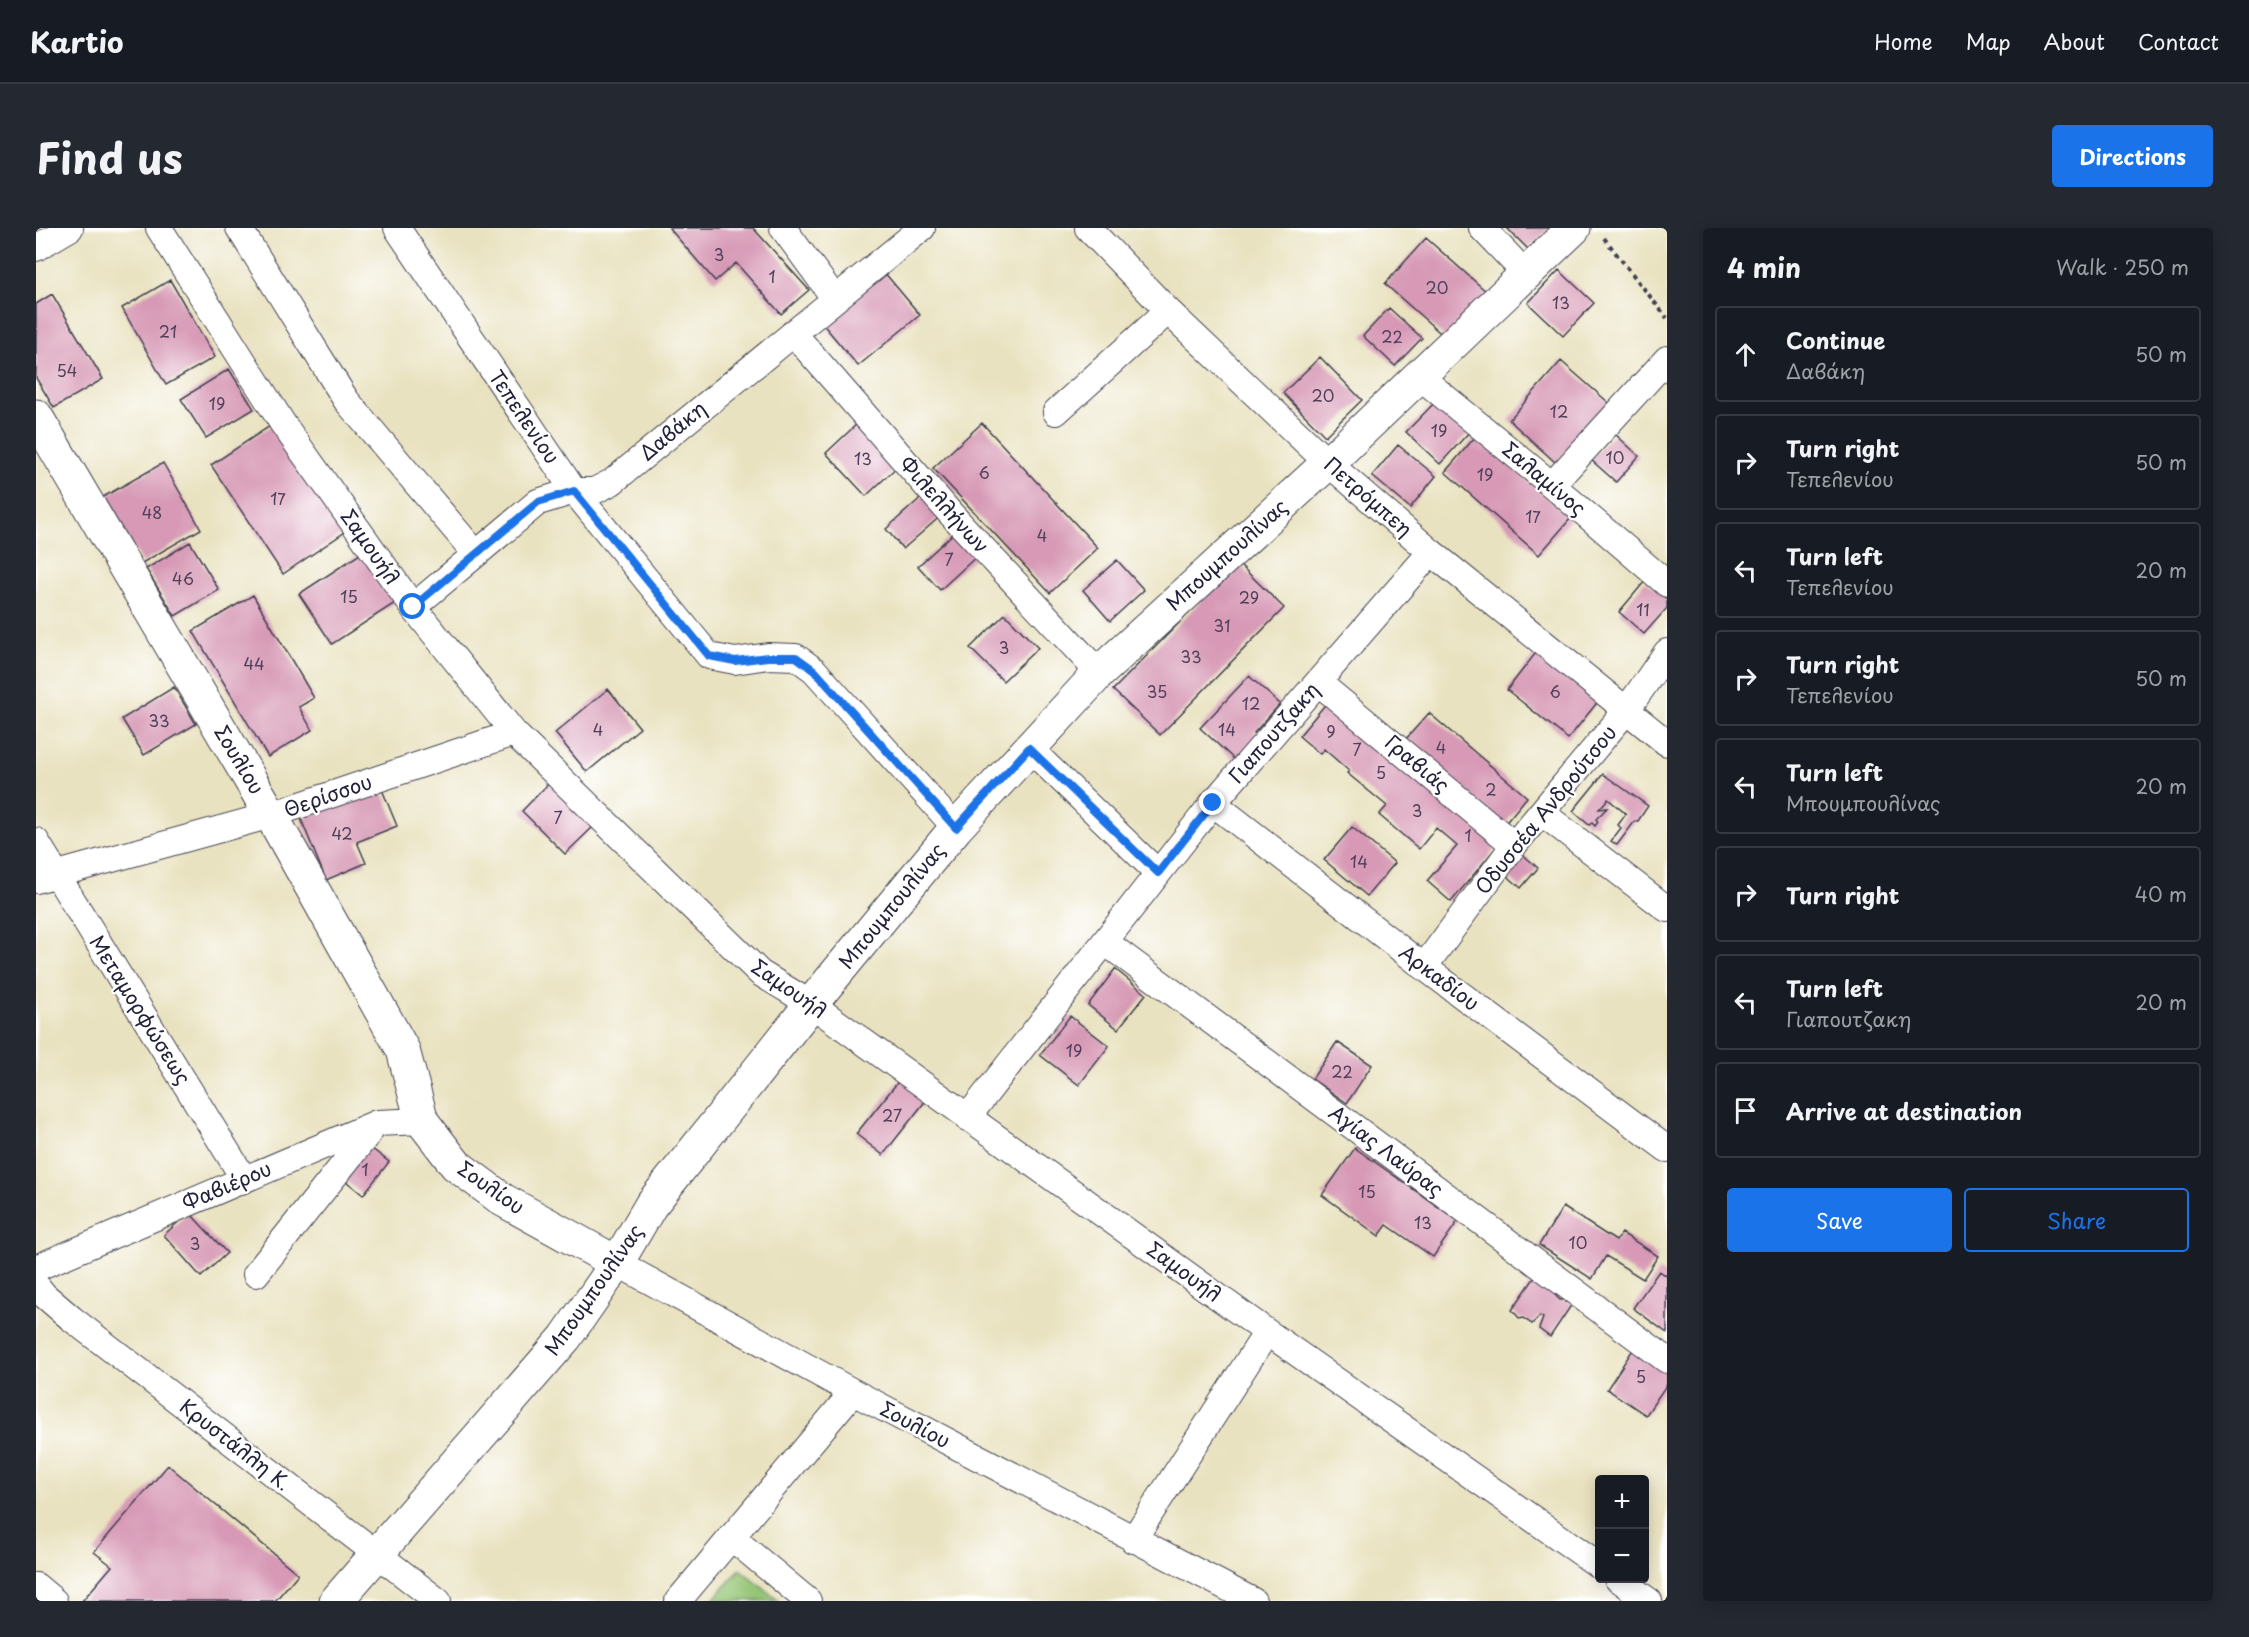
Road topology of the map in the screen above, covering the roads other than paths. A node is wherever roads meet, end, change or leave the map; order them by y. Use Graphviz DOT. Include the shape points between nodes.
graph roads {
  1 [pos="70,228"];
  2 [pos="159,228"];
  3 [pos="239,228"];
  4 [pos="397,228"];
  5 [pos="783,228"];
  6 [pos="922,228"];
  7 [pos="1088,228"];
  8 [pos="1482,228"];
  9 [pos="1589,232"];
  10 [pos="36,248"];
  11 [pos="1526,273"];
  12 [pos="835,299"];
  13 [pos="1168,310"];
  14 [pos="793,333"];
  15 [pos="1667,359"];
  16 [pos="1419,375"];
  17 [pos="1056,412"];
  18 [pos="36,416"];
  19 [pos="1328,463"];
  20 [pos="1552,485"];
  21 [pos="574,491"];
  22 [pos="1431,552"];
  23 [pos="476,554"];
  24 [pos="1667,584"];
  25 [pos="413,607"];
  26 [pos="1667,652"];
  27 [pos="1099,673"];
  28 [pos="1319,683"];
  29 [pos="1626,711"];
  30 [pos="514,734"];
  31 [pos="1667,743"];
  32 [pos="1029,748"];
  33 [pos="1213,803"];
  34 [pos="1542,813"];
  35 [pos="271,815"];
  36 [pos="956,828"];
  37 [pos="36,840"];
  38 [pos="1514,845"];
  39 [pos="1158,873"];
  40 [pos="46,877"];
  41 [pos="1667,909"];
  42 [pos="1105,942"];
  43 [pos="1424,967"];
  44 [pos="811,1004"];
  45 [pos="967,1118"];
  46 [pos="422,1121"];
  47 [pos="377,1123"];
  48 [pos="1667,1149"];
  49 [pos="244,1179"];
  50 [pos="617,1263"];
  51 [pos="36,1268"];
  52 [pos="256,1274"];
  53 [pos="36,1285"];
  54 [pos="1267,1332"];
  55 [pos="1667,1360"];
  56 [pos="853,1392"];
  57 [pos="731,1537"];
  58 [pos="1133,1540"];
  59 [pos="375,1554"];
  60 [pos="1595,1563"];
  61 [pos="1624,1583"];
  62 [pos="36,1586"];
  63 [pos="54,1601"];
  64 [pos="336,1601"];
  65 [pos="438,1601"];
  66 [pos="678,1601"];
  67 [pos="808,1601"];
  68 [pos="1253,1601"];
  69 [pos="1649,1601"];
  1 -- 10 [label="street"];
  2 -- 25 [label="street, Σαμουήλ" via="283,424"];
  3 -- 23 [label="street" via="346,400"];
  4 -- 21 [label="street, Τεπελενίου"];
  5 -- 12 [label="street"];
  6 -- 12 [label="street, Δαβάκη"];
  7 -- 13 [label="street, Πετρόμπεη"];
  8 -- 11 [label="street"];
  9 -- 11 [label="street, Μπουμπουλίνας"];
  11 -- 16 [label="street, Μπουμπουλίνας"];
  12 -- 14 [label="street, Δαβάκη"];
  13 -- 17 [label="street"];
  13 -- 19 [label="street, Πετρόμπεη"];
  14 -- 21 [label="street, Δαβάκη" via="612,482 594,491"];
  14 -- 27 [label="street, Φιλελλήνων" via="951,514"];
  15 -- 20 [label="street"];
  16 -- 19 [label="street, Μπουμπουλίνας"];
  16 -- 20 [label="street, Σαλαμίνος"];
  18 -- 35 [label="street, Σουλίου"];
  19 -- 22 [label="street, Πετρόμπεη"];
  19 -- 27 [label="street, Μπουμπουλίνας"];
  20 -- 24 [label="street, Σαλαμίνος"];
  21 -- 23 [label="street, Δαβάκη" via="538,502"];
  21 -- 36 [label="street, Τεπελενίου" via="709,656 735,661 796,657 814,670"];
  22 -- 28 [label="street, Γιαπουτζακη"];
  22 -- 29 [label="street, Πετρόμπεη"];
  23 -- 25 [label="street, Δαβάκη"];
  25 -- 30 [label="street, Σαμουήλ"];
  26 -- 29 [label="street, Οδυσσέα Ανδρούτσου"];
  27 -- 32 [label="street, Μπουμπουλίνας"];
  28 -- 33 [label="street, Γιαπουτζακη"];
  28 -- 38 [label="street, Γραβιάς"];
  29 -- 31 [label="street, Πετρόμπεη"];
  29 -- 34 [label="street, Οδυσσέα Ανδρούτσου"];
  30 -- 35 [label="street, Θερίσσου"];
  30 -- 44 [label="street, Σαμουήλ" via="760,973"];
  32 -- 36 [label="street, Μπουμπουλίνας"];
  32 -- 39 [label="street"];
  33 -- 39 [label="street, Γιαπουτζακη"];
  33 -- 43 [label="street, Αρκαδίου"];
  34 -- 38 [label="street, Οδυσσέα Ανδρούτσου"];
  34 -- 41 [label="street"];
  35 -- 40 [label="street, Θερίσσου"];
  35 -- 46 [label="street, Σουλίου" via="404,1050"];
  36 -- 44 [label="street, Μπουμπουλίνας"];
  37 -- 40 [label="street, Μεταμορφώσεως"];
  38 -- 43 [label="street, Οδυσσέα Ανδρούτσου"];
  39 -- 42 [label="street, Γιαπουτζακη"];
  40 -- 49 [label="street, Μεταμορφώσεως"];
  42 -- 45 [label="street, Γιαπουτζακη"];
  42 -- 55 [label="street, Αγίας Λαύρας"];
  43 -- 48 [label="street, Αρκαδίου"];
  44 -- 45 [label="street, Σαμουήλ"];
  44 -- 50 [label="street, Μπουμπουλίνας" via="651,1205"];
  45 -- 54 [label="street, Σαμουήλ"];
  46 -- 47 [label="street, Φαβιέρου"];
  46 -- 50 [label="street, Σουλίου" via="456,1165 503,1200"];
  47 -- 49 [label="street, Φαβιέρου"];
  47 -- 52 [label="street"];
  49 -- 51 [label="street, Φαβιέρου"];
  50 -- 56 [label="street, Σουλίου"];
  50 -- 59 [label="street, Μπουμπουλίνας" via="565,1338"];
  53 -- 59 [label="street, Κρυστάλλη Κ." via="72,1319"];
  54 -- 58 [label="street"];
  54 -- 60 [label="street, Σαμουήλ"];
  56 -- 57 [label="street"];
  56 -- 58 [label="street, Σουλίου"];
  57 -- 66 [label="street"];
  57 -- 67 [label="street"];
  58 -- 68 [label="street, Σουλίου"];
  59 -- 64 [label="street, Μπουμπουλίνας"];
  59 -- 65 [label="street, Κρυστάλλη Κ."];
  61 -- 69 [label="street"];
  62 -- 63 [label="street"];
}
